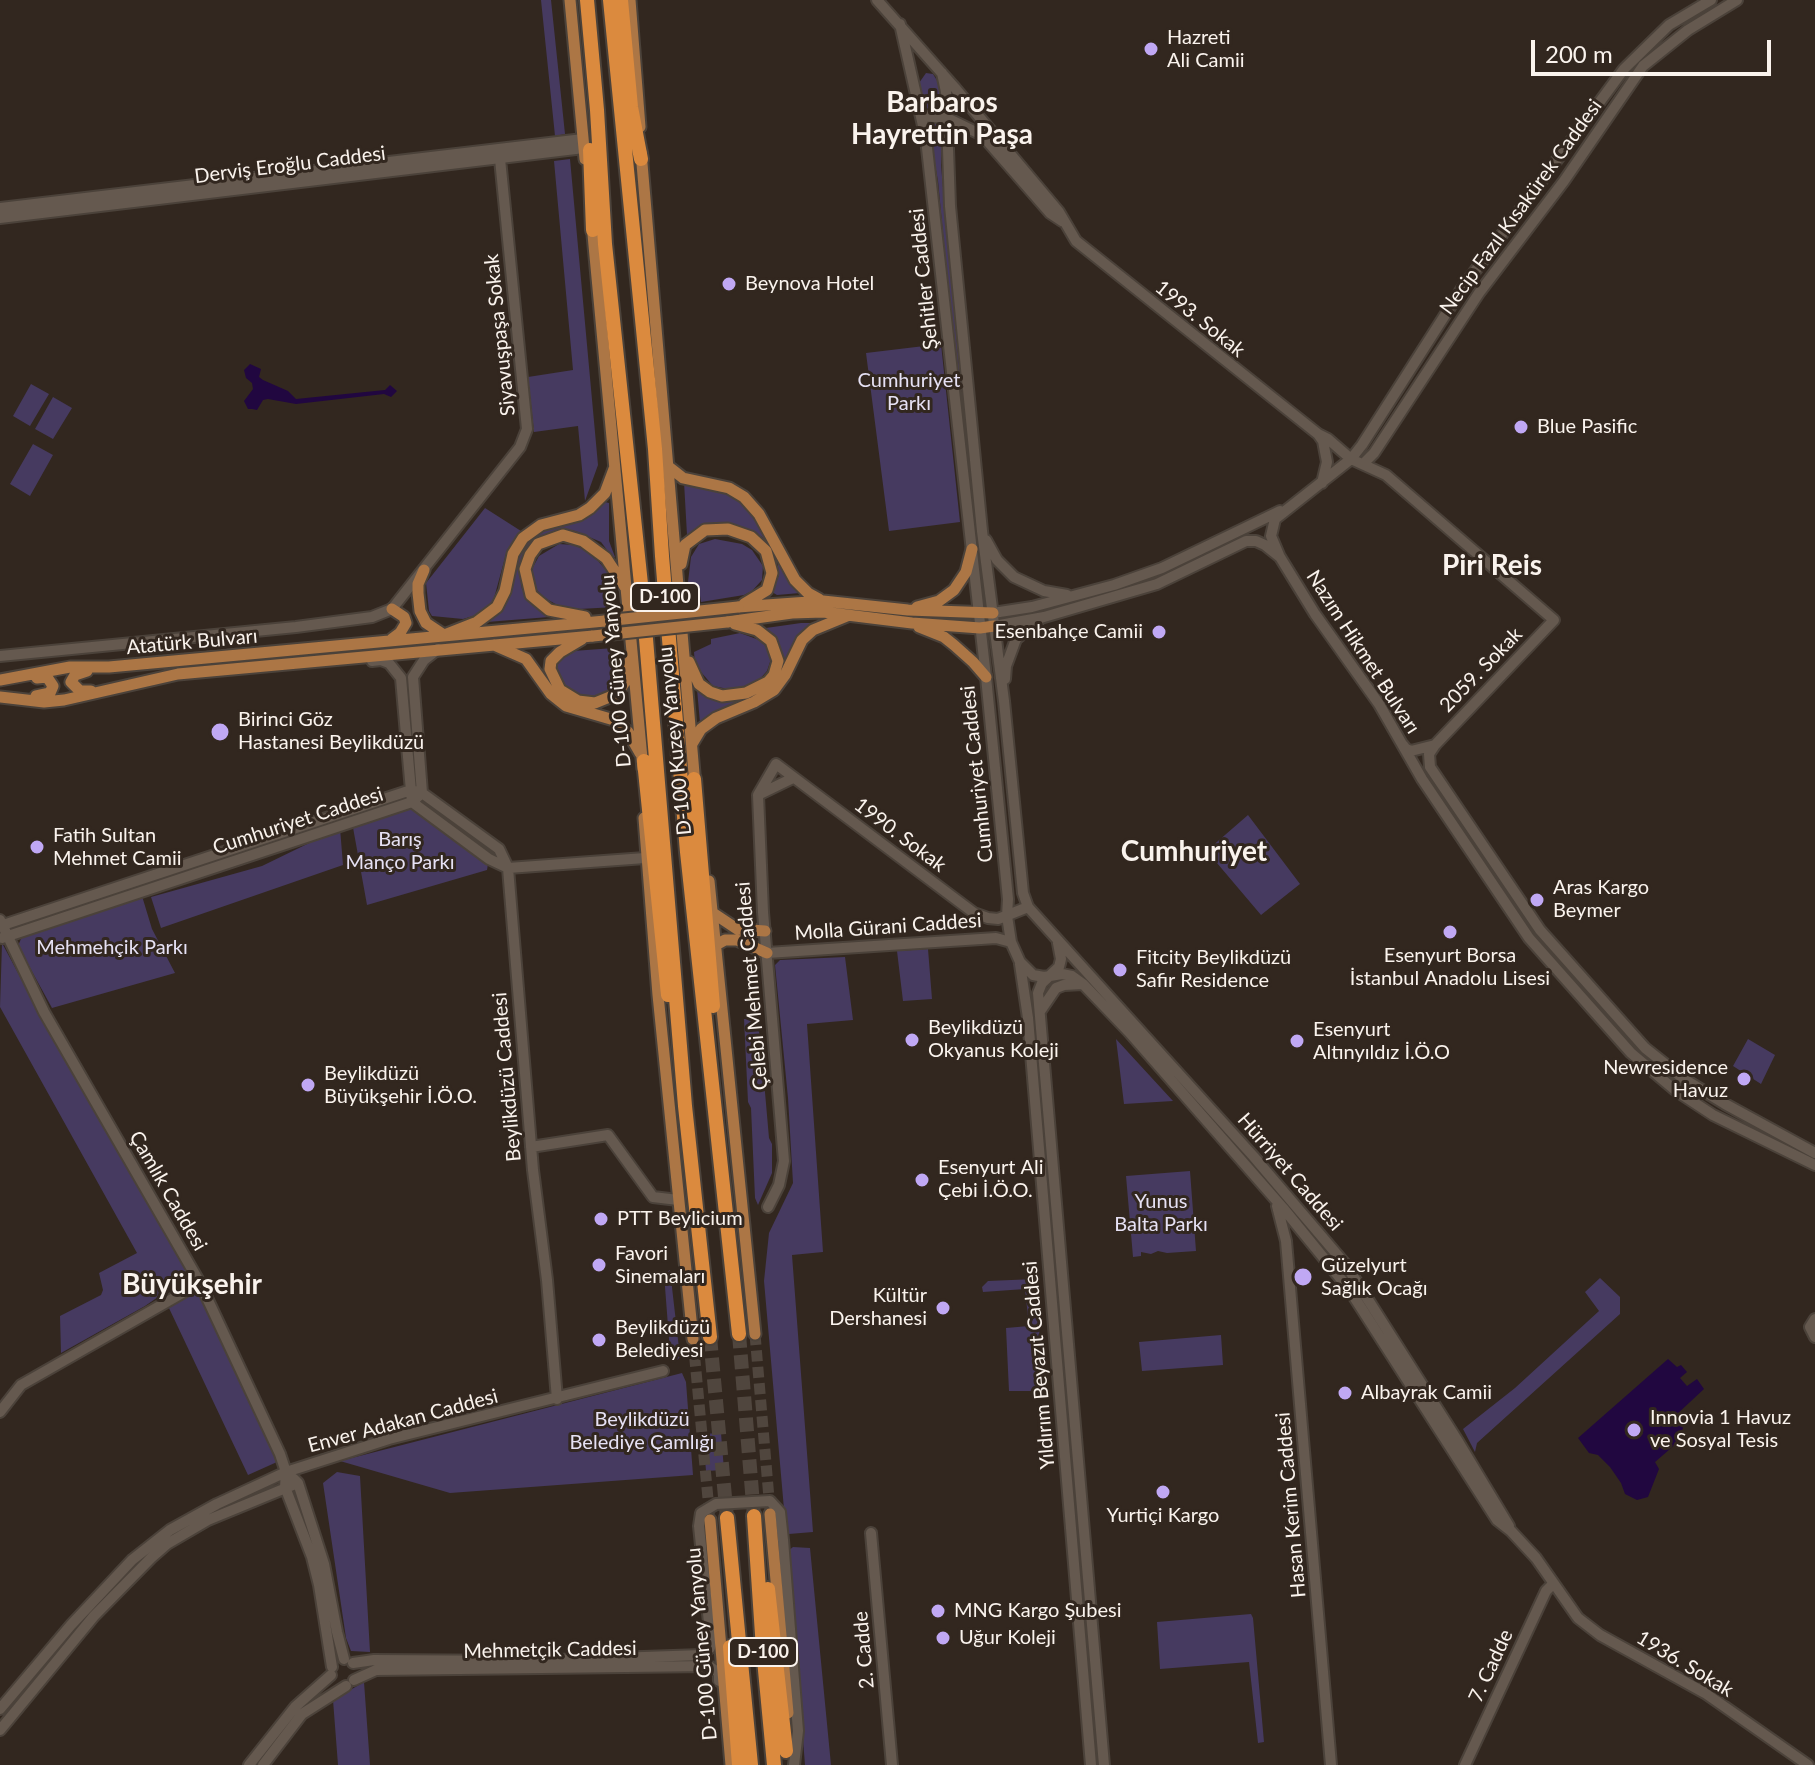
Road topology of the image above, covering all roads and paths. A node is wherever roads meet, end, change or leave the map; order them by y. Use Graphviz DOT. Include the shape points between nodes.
graph roads {
  1 [pos="570,0"];
  2 [pos="587,0"];
  3 [pos="610,0"];
  4 [pos="621,0"];
  5 [pos="630,0"];
  6 [pos="877,0"];
  7 [pos="1711,0"];
  8 [pos="1737,0"];
  9 [pos="900,24"];
  10 [pos="589,30"];
  11 [pos="938,69"];
  12 [pos="910,75"];
  13 [pos="1615,81"];
  14 [pos="1630,83"];
  15 [pos="921,116"];
  16 [pos="947,118"];
  17 [pos="967,127"];
  18 [pos="584,144"];
  19 [pos="948,151"];
  20 [pos="500,154"];
  21 [pos="641,159"];
  22 [pos="0,208"];
  23 [pos="33,209"];
  24 [pos="0,218"];
  25 [pos="1067,225"];
  26 [pos="593,230"];
  27 [pos="1461,290"];
  28 [pos="1479,293"];
  29 [pos="1318,434"];
  30 [pos="1351,459"];
  31 [pos="615,464"];
  32 [pos="1363,464"];
  33 [pos="669,467"];
  34 [pos="1322,483"];
  35 [pos="1289,507"];
  36 [pos="982,531"];
  37 [pos="972,549"];
  38 [pos="1280,557"];
  39 [pos="424,570"];
  40 [pos="678,581"];
  41 [pos="628,593"];
  42 [pos="1069,596"];
  43 [pos="823,601"];
  44 [pos="738,607"];
  45 [pos="392,609"];
  46 [pos="908,610"];
  47 [pos="993,613"];
  48 [pos="979,614"];
  49 [pos="848,615"];
  50 [pos="1044,617"];
  51 [pos="605,621"];
  52 [pos="727,622"];
  53 [pos="912,623"];
  54 [pos="994,626"];
  55 [pos="980,628"];
  56 [pos="444,635"];
  57 [pos="593,636"];
  58 [pos="388,642"];
  59 [pos="682,643"];
  60 [pos="489,644"];
  61 [pos="440,648"];
  62 [pos="632,649"];
  63 [pos="0,656"];
  64 [pos="314,660"];
  65 [pos="109,667"];
  66 [pos="986,677"];
  67 [pos="4,679"];
  68 [pos="104,692"];
  69 [pos="0,696"];
  70 [pos="1004,701"];
  71 [pos="1402,743"];
  72 [pos="692,745"];
  73 [pos="1435,745"];
  74 [pos="644,761"];
  75 [pos="793,778"];
  76 [pos="694,779"];
  77 [pos="417,791"];
  78 [pos="758,795"];
  79 [pos="412,802"];
  80 [pos="342,812"];
  81 [pos="345,825"];
  82 [pos="645,858"];
  83 [pos="201,859"];
  84 [pos="508,868"];
  85 [pos="202,872"];
  86 [pos="1028,907"];
  87 [pos="713,913"];
  88 [pos="1007,916"];
  89 [pos="1,929"];
  90 [pos="1540,930"];
  91 [pos="765,931"];
  92 [pos="1529,938"];
  93 [pos="1058,940"];
  94 [pos="1011,942"];
  95 [pos="716,945"];
  96 [pos="767,953"];
  97 [pos="1020,962"];
  98 [pos="1050,976"];
  99 [pos="1083,984"];
  100 [pos="1040,1012"];
  101 [pos="1645,1048"];
  102 [pos="1631,1053"];
  103 [pos="685,1106"];
  104 [pos="531,1147"];
  105 [pos="1815,1153"];
  106 [pos="1815,1165"];
  107 [pos="725,1193"];
  108 [pos="1273,1197"];
  109 [pos="678,1200"];
  110 [pos="768,1207"];
  111 [pos="1301,1229"];
  112 [pos="1286,1241"];
  113 [pos="1062,1267"];
  114 [pos="1049,1268"];
  115 [pos="200,1283"];
  116 [pos="1354,1286"];
  117 [pos="1814,1319"];
  118 [pos="739,1334"];
  119 [pos="755,1334"];
  120 [pos="710,1337"];
  121 [pos="1815,1337"];
  122 [pos="693,1339"];
  123 [pos="663,1371"];
  124 [pos="557,1399"];
  125 [pos="0,1412"];
  126 [pos="286,1472"];
  127 [pos="298,1483"];
  128 [pos="285,1487"];
  129 [pos="770,1514"];
  130 [pos="1070,1515"];
  131 [pos="1083,1515"];
  132 [pos="754,1516"];
  133 [pos="727,1518"];
  134 [pos="710,1520"];
  135 [pos="871,1533"];
  136 [pos="756,1538"];
  137 [pos="733,1583"];
  138 [pos="1553,1584"];
  139 [pos="349,1661"];
  140 [pos="483,1665"];
  141 [pos="332,1671"];
  142 [pos="350,1683"];
  143 [pos="724,1700"];
  144 [pos="0,1709"];
  145 [pos="0,1730"];
  146 [pos="787,1758"];
  147 [pos="249,1765"];
  148 [pos="263,1765"];
  149 [pos="731,1765"];
  150 [pos="739,1765"];
  151 [pos="751,1765"];
  152 [pos="774,1765"];
  153 [pos="794,1765"];
  154 [pos="892,1765"];
  155 [pos="1091,1765"];
  156 [pos="1104,1765"];
  157 [pos="1331,1765"];
  158 [pos="1465,1765"];
  159 [pos="1808,1765"];
  1 -- 18 [label="main road, D-100 Güney Yanyolu"];
  2 -- 10 [label="highway, D-100"];
  3 -- 107 [label="highway, D-100" via="655,449 687,852"];
  4 -- 21 [label="highway"];
  5 -- 21 [label="main road, D-100 Kuzey Yanyolu"];
  6 -- 9 [label="main road, 1993. Sokak"];
  7 -- 13 [label="main road, Necip Fazıl Kısakürek Caddesi" via="1669,25"];
  8 -- 14 [label="main road, Necip Fazıl Kısakürek Caddesi" via="1683,34"];
  9 -- 11 [label="main road, 1993. Sokak"];
  9 -- 12 [label="main road, Şehitler Caddesi"];
  10 -- 26 [label="highway"];
  10 -- 103 [label="highway, D-100"];
  11 -- 12 [label="main road" via="918,68"];
  11 -- 16 [label="main road, Şehitler Caddesi"];
  11 -- 25 [label="main road, 1993. Sokak"];
  12 -- 15 [label="main road, Şehitler Caddesi"];
  13 -- 14 [label="main road"];
  13 -- 27 [label="main road, Necip Fazıl Kısakürek Caddesi"];
  14 -- 28 [label="main road, Necip Fazıl Kısakürek Caddesi"];
  15 -- 16 [label="main road, 1993. Sokak"];
  15 -- 37 [label="main road, Şehitler Caddesi"];
  16 -- 17 [label="main road, 1993. Sokak"];
  16 -- 19 [label="main road, Şehitler Caddesi"];
  17 -- 19 [label="main road" via="952,138"];
  17 -- 25 [label="main road, 1993. Sokak" via="982,135 1050,213"];
  18 -- 20 [label="main road, Derviş Eroğlu Caddesi"];
  18 -- 26 [label="main road, D-100 Güney Yanyolu"];
  19 -- 36 [label="main road, Şehitler Caddesi"];
  20 -- 23 [label="main road, Derviş Eroğlu Caddesi"];
  20 -- 39 [label="main road, Siyavuşpaşa Sokak" via="527,429 520,447"];
  21 -- 33 [label="main road, D-100 Kuzey Yanyolu"];
  22 -- 23 [label="main road, Derviş Eroğlu Caddesi"];
  23 -- 24 [label="main road, Derviş Eroğlu Caddesi"];
  25 -- 29 [label="main road, 1993. Sokak" via="1076,241"];
  26 -- 31 [label="main road, D-100 Güney Yanyolu"];
  27 -- 28 [label="main road"];
  27 -- 30 [label="main road, Necip Fazıl Kısakürek Caddesi"];
  28 -- 32 [label="main road, Necip Fazıl Kısakürek Caddesi"];
  29 -- 30 [label="main road, 1993. Sokak"];
  29 -- 34 [label="main road" via="1327,462"];
  30 -- 32 [label="main road"];
  30 -- 34 [label="main road, Necip Fazıl Kısakürek Caddesi"];
  31 -- 41 [label="main road, D-100 Güney Yanyolu"];
  31 -- 56 [label="main road" via="605,493 590,508 541,525 523,538 492,612"];
  32 -- 73 [label="main road, 2059. Sokak" via="1386,475 1554,620"];
  33 -- 40 [label="main road, D-100 Kuzey Yanyolu"];
  33 -- 43 [label="main road" via="683,478 729,488 744,497 795,580"];
  34 -- 35 [label="main road, Necip Fazıl Kısakürek Caddesi"];
  35 -- 38 [label="main road" via="1271,528"];
  35 -- 42 [label="main road" via="1162,568"];
  36 -- 42 [label="main road" via="997,560 1014,577"];
  36 -- 47 [label="main road, Şehitler Caddesi"];
  37 -- 46 [label="main road" via="954,590 939,601"];
  37 -- 48 [label="main road, Şehitler Caddesi"];
  38 -- 50 [label="main road" via="1265,545 1246,541 1157,584"];
  38 -- 71 [label="main road, Nazım Hikmet Bulvarı"];
  39 -- 45 [label="main road, Siyavuşpaşa Sokak"];
  39 -- 56 [label="main road" via="418,584 423,618"];
  40 -- 44 [label="main road" via="685,545 698,533 720,528 751,537 766,551 772,573 767,590"];
  40 -- 59 [label="main road, D-100 Kuzey Yanyolu"];
  41 -- 51 [label="main road" via="606,558 583,541 555,536 534,548 525,569 531,595 549,610"];
  41 -- 62 [label="main road, D-100 Güney Yanyolu"];
  42 -- 47 [label="main road"];
  43 -- 44 [label="main road"];
  43 -- 46 [label="main road"];
  44 -- 51 [label="main road, bridge"];
  45 -- 58 [label="main road" via="406,623"];
  45 -- 63 [label="main road" via="372,617 296,627"];
  46 -- 48 [label="main road"];
  47 -- 48 [label="main road"];
  47 -- 54 [label="main road, Şehitler Caddesi"];
  48 -- 55 [label="main road, Şehitler Caddesi"];
  49 -- 52 [label="main road" via="809,612"];
  49 -- 53 [label="main road"];
  49 -- 72 [label="main road" via="813,630 774,690 716,718"];
  50 -- 54 [label="main road"];
  50 -- 70 [label="main road" via="1016,639 1006,666"];
  51 -- 56 [label="main road"];
  52 -- 57 [label="main road, Atatürk Bulvarı, bridge"];
  52 -- 59 [label="main road" via="757,630 775,648 774,675 757,689 735,696 710,692 694,678"];
  53 -- 55 [label="main road"];
  53 -- 66 [label="main road" via="944,637"];
  54 -- 55 [label="main road"];
  54 -- 70 [label="main road, Cumhuriyet Caddesi"];
  55 -- 66 [label="main road, Cumhuriyet Caddesi"];
  56 -- 58 [label="main road, Atatürk Bulvarı"];
  57 -- 60 [label="main road, Atatürk Bulvarı"];
  57 -- 62 [label="main road" via="576,641 551,661 554,682 578,701 595,703 617,694"];
  58 -- 65 [label="main road, Atatürk Bulvarı"];
  59 -- 72 [label="main road, D-100 Kuzey Yanyolu"];
  60 -- 61 [label="main road, Atatürk Bulvarı"];
  60 -- 74 [label="main road" via="526,659 566,706 614,720"];
  61 -- 64 [label="main road, Atatürk Bulvarı"];
  61 -- 77 [label="main road" via="413,677"];
  62 -- 74 [label="main road, D-100 Güney Yanyolu"];
  64 -- 68 [label="main road, Atatürk Bulvarı" via="178,674"];
  64 -- 77 [label="main road, Cumhuriyet Caddesi" via="381,660 395,669 401,678"];
  65 -- 67 [label="main road, Atatürk Bulvarı" via="61,668"];
  65 -- 68 [label="main road" via="71,678 80,691"];
  66 -- 88 [label="main road, Cumhuriyet Caddesi"];
  67 -- 69 [label="main road" via="43,677 53,686 41,696"];
  68 -- 69 [label="main road, Atatürk Bulvarı" via="44,702"];
  70 -- 86 [label="main road, Cumhuriyet Caddesi"];
  71 -- 73 [label="main road" via="1411,751"];
  71 -- 92 [label="main road, Nazım Hikmet Bulvarı"];
  72 -- 76 [label="main road, D-100 Kuzey Yanyolu"];
  73 -- 90 [label="main road, Nazım Hikmet Bulvarı" via="1430,767"];
  74 -- 82 [label="main road, D-100 Güney Yanyolu"];
  74 -- 103 [label="highway" via="667,989"];
  75 -- 78 [label="main road"];
  75 -- 78 [label="main road, 1990. Sokak" via="776,764"];
  75 -- 88 [label="main road, 1990. Sokak" via="974,913"];
  76 -- 87 [label="main road, D-100 Kuzey Yanyolu"];
  76 -- 107 [label="highway" via="725,1135"];
  77 -- 79 [label="main road, Cumhuriyet Caddesi"];
  77 -- 80 [label="main road, Cumhuriyet Caddesi"];
  77 -- 84 [label="main road" via="499,849"];
  78 -- 91 [label="main road, Çelebi Mehmet Caddesi"];
  79 -- 81 [label="main road, Cumhuriyet Caddesi"];
  79 -- 84 [label="main road"];
  80 -- 81 [label="main road"];
  80 -- 83 [label="main road, Cumhuriyet Caddesi"];
  81 -- 85 [label="main road, Cumhuriyet Caddesi"];
  82 -- 84 [label="main road"];
  82 -- 109 [label="main road, D-100 Güney Yanyolu"];
  83 -- 85 [label="main road"];
  83 -- 89 [label="main road, Cumhuriyet Caddesi"];
  84 -- 104 [label="main road, Beylikdüzü Caddesi"];
  85 -- 89 [label="main road, Cumhuriyet Caddesi"];
  86 -- 88 [label="main road"];
  86 -- 93 [label="main road, Hürriyet Caddesi"];
  87 -- 91 [label="main road" via="737,929"];
  87 -- 95 [label="main road, D-100 Kuzey Yanyolu"];
  88 -- 94 [label="main road, Cumhuriyet Caddesi"];
  89 -- 115 [label="main road, Çamlık Caddesi"];
  90 -- 92 [label="main road"];
  90 -- 101 [label="main road, Nazım Hikmet Bulvarı"];
  91 -- 96 [label="main road, Çelebi Mehmet Caddesi"];
  92 -- 102 [label="main road, Nazım Hikmet Bulvarı"];
  93 -- 98 [label="main road, Yıldırım Beyazıt Caddesi" via="1061,959"];
  93 -- 116 [label="main road, Hürriyet Caddesi" via="1254,1157"];
  94 -- 96 [label="main road, Molla Gürani Caddesi" via="996,938"];
  94 -- 97 [label="main road, Yıldırım Beyazıt Caddesi"];
  95 -- 96 [label="main road" via="737,940"];
  95 -- 119 [label="main road, D-100 Kuzey Yanyolu"];
  96 -- 110 [label="main road, Çelebi Mehmet Caddesi" via="784,1161"];
  97 -- 98 [label="main road" via="1033,975"];
  97 -- 114 [label="main road, Yıldırım Beyazıt Caddesi"];
  98 -- 99 [label="main road" via="1072,976"];
  98 -- 100 [label="main road, Yıldırım Beyazıt Caddesi" via="1038,993"];
  99 -- 100 [label="main road" via="1056,988"];
  99 -- 108 [label="main road, Hürriyet Caddesi"];
  100 -- 113 [label="main road, Yıldırım Beyazıt Caddesi"];
  101 -- 102 [label="main road"];
  101 -- 105 [label="main road, Nazım Hikmet Bulvarı" via="1684,1079"];
  102 -- 106 [label="main road, Nazım Hikmet Bulvarı" via="1713,1115"];
  103 -- 120 [label="highway, D-100"];
  104 -- 109 [label="main road" via="608,1135 653,1197"];
  104 -- 124 [label="main road, Beylikdüzü Caddesi"];
  107 -- 118 [label="highway"];
  108 -- 111 [label="main road, Hürriyet Caddesi"];
  108 -- 112 [label="main road, Hasan Kerim Caddesi"];
  109 -- 122 [label="main road, D-100 Güney Yanyolu"];
  111 -- 112 [label="main road" via="1287,1230"];
  111 -- 116 [label="main road, Hürriyet Caddesi"];
  112 -- 157 [label="main road, Hasan Kerim Caddesi"];
  113 -- 114 [label="main road"];
  113 -- 131 [label="main road, Yıldırım Beyazıt Caddesi"];
  114 -- 130 [label="main road, Yıldırım Beyazıt Caddesi"];
  115 -- 125 [label="main road" via="21,1385"];
  115 -- 126 [label="main road, Çamlık Caddesi"];
  116 -- 138 [label="main road, Hürriyet Caddesi" via="1497,1520 1536,1558"];
  117 -- 121 [label="main road" via="1810,1330"];
  123 -- 124 [label="main road, Enver Adakan Caddesi"];
  124 -- 126 [label="main road, Enver Adakan Caddesi" via="389,1439"];
  126 -- 127 [label="main road"];
  126 -- 128 [label="main road"];
  126 -- 144 [label="main road, Enver Adakan Caddesi" via="181,1522 153,1542 117,1575"];
  127 -- 128 [label="main road, Enver Adakan Caddesi"];
  127 -- 139 [label="main road"];
  128 -- 141 [label="main road" via="312,1557"];
  128 -- 145 [label="main road, Enver Adakan Caddesi" via="167,1544 94,1616"];
  129 -- 146 [label="main road" via="788,1701"];
  130 -- 131 [label="main road"];
  130 -- 155 [label="main road, Yıldırım Beyazıt Caddesi"];
  131 -- 156 [label="main road, Yıldırım Beyazıt Caddesi"];
  132 -- 136 [label="highway, D-100"];
  133 -- 137 [label="highway, D-100"];
  134 -- 143 [label="main road, D-100 Güney Yanyolu"];
  135 -- 154 [label="main road, 2. Cadde"];
  136 -- 146 [label="highway" via="766,1571"];
  136 -- 152 [label="highway, D-100"];
  137 -- 150 [label="highway" via="728,1620"];
  137 -- 151 [label="highway, D-100"];
  138 -- 158 [label="main road, 7. Cadde"];
  138 -- 159 [label="main road, 1936. Sokak" via="1578,1618 1600,1635 1705,1693"];
  139 -- 140 [label="main road, Mehmetçik Caddesi"];
  139 -- 141 [label="main road" via="337,1661"];
  139 -- 142 [label="main road" via="357,1670"];
  140 -- 142 [label="main road, Mehmetçik Caddesi" via="376,1670"];
  140 -- 143 [label="main road, Mehmetçik Caddesi" via="709,1666 719,1673"];
  140 -- 153 [label="main road, Mehmetçik Caddesi" via="707,1652 711,1642 701,1513 716,1504 774,1503 780,1512 795,1681"];
  141 -- 142 [label="main road" via="336,1683"];
  141 -- 147 [label="main road"];
  142 -- 148 [label="main road, Mehmetçik Caddesi" via="302,1714"];
  143 -- 149 [label="main road, D-100 Güney Yanyolu"];
}
